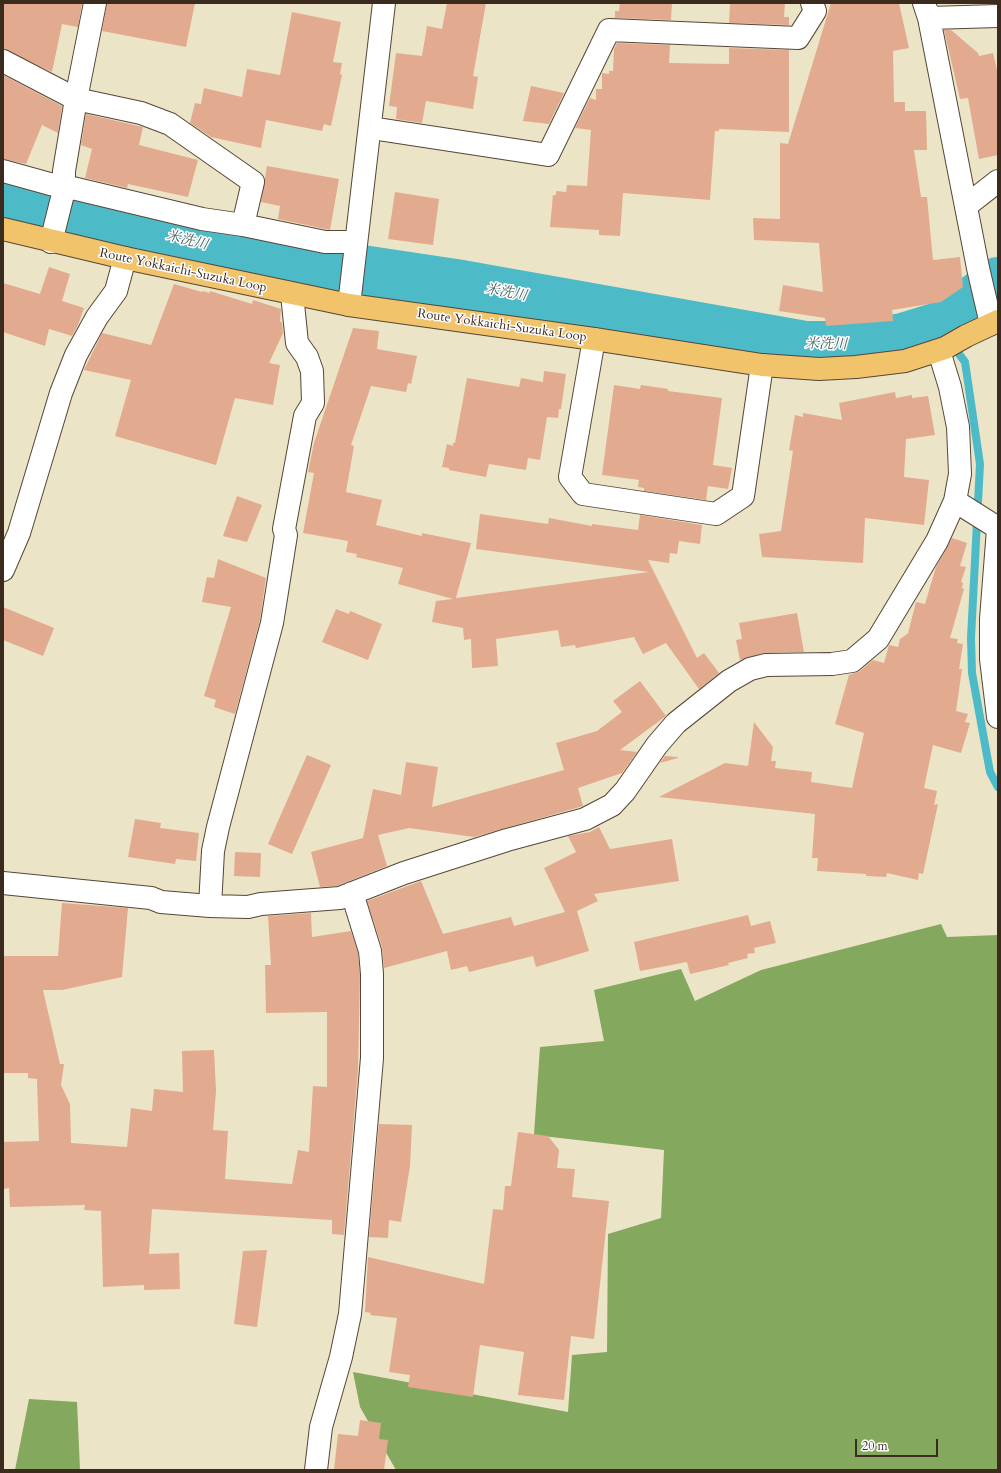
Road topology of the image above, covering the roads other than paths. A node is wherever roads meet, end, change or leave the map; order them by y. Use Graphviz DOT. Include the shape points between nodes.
graph roads {
  1 [pos="94,3"];
  2 [pos="384,3"];
  3 [pos="812,3"];
  4 [pos="927,10"];
  5 [pos="998,16"];
  6 [pos="3,61"];
  7 [pos="76,99"];
  8 [pos="371,128"];
  9 [pos="3,171"];
  10 [pos="998,181"];
  11 [pos="64,188"];
  12 [pos="966,206"];
  13 [pos="243,225"];
  14 [pos="3,230"];
  15 [pos="52,239"];
  16 [pos="355,245"];
  17 [pos="125,258"];
  18 [pos="292,294"];
  19 [pos="349,299"];
  20 [pos="995,323"];
  21 [pos="594,339"];
  22 [pos="942,350"];
  23 [pos="762,365"];
  24 [pos="959,503"];
  25 [pos="996,527"];
  26 [pos="3,570"];
  27 [pos="998,717"];
  28 [pos="3,883"];
  29 [pos="352,893"];
  30 [pos="210,906"];
  31 [pos="316,1470"];
  1 -- 7 [label="street"];
  2 -- 8 [label="street"];
  3 -- 8 [label="street" via="815,11 798,38 609,30 548,156"];
  4 -- 5 [label="street"];
  4 -- 12 [label="street"];
  6 -- 7 [label="street"];
  7 -- 11 [label="street" via="64,171"];
  7 -- 13 [label="street" via="141,113 170,124 253,182"];
  8 -- 16 [label="street"];
  9 -- 11 [label="street"];
  10 -- 12 [label="street"];
  11 -- 13 [label="street" via="202,219"];
  11 -- 15 [label="street"];
  12 -- 20 [label="street" via="978,268"];
  13 -- 16 [label="street" via="325,242"];
  14 -- 15 [label="main road, Route Yokkaichi-Suzuka Loop"];
  15 -- 17 [label="main road, Route Yokkaichi-Suzuka Loop"];
  16 -- 19 [label="street"];
  17 -- 18 [label="main road, Route Yokkaichi-Suzuka Loop"];
  17 -- 26 [label="street" via="116,290 79,349 66,380 19,533"];
  18 -- 19 [label="main road, Route Yokkaichi-Suzuka Loop"];
  18 -- 30 [label="street" via="297,343 307,357 312,371 313,403 305,416 284,529 286,535 272,623 213,851"];
  19 -- 21 [label="main road, Route Yokkaichi-Suzuka Loop"];
  20 -- 22 [label="main road, Route Yokkaichi-Suzuka Loop"];
  21 -- 23 [label="main road, Route Yokkaichi-Suzuka Loop"];
  21 -- 23 [label="street" via="570,477 583,494 716,514 743,496"];
  22 -- 23 [label="main road, Route Yokkaichi-Suzuka Loop" via="905,361 856,368 819,369"];
  22 -- 24 [label="street" via="958,428"];
  24 -- 25 [label="street"];
  24 -- 29 [label="street" via="878,638 852,661 832,664 779,663 750,669 729,681 676,723 612,805 585,819 507,840 404,873"];
  25 -- 27 [label="street" via="991,659"];
  28 -- 30 [label="street"];
  29 -- 30 [label="street" via="340,898 248,907"];
  29 -- 31 [label="street" via="370,951 372,1058 350,1314 321,1427"];
}
